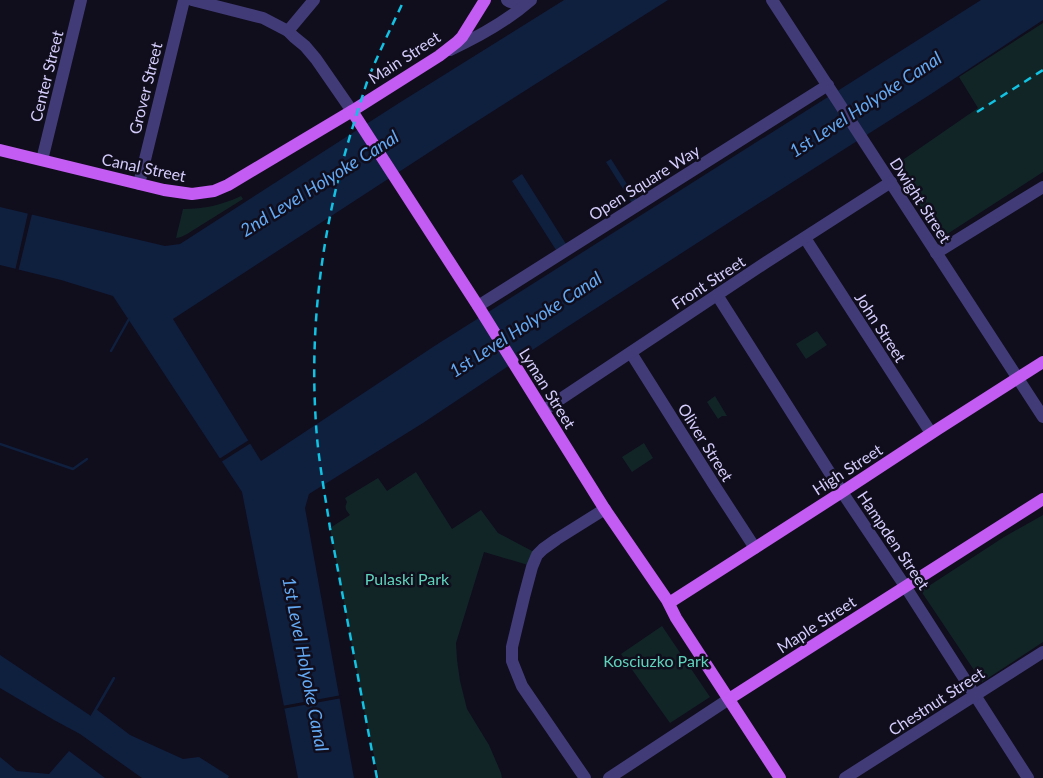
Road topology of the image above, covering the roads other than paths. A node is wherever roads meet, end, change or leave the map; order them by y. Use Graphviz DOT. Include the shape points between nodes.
graph roads {
  1 [pos="81,0"];
  2 [pos="184,0"];
  3 [pos="192,0"];
  4 [pos="314,0"];
  5 [pos="485,0"];
  6 [pos="507,0"];
  7 [pos="529,0"];
  8 [pos="772,0"];
  9 [pos="288,31"];
  10 [pos="439,56"];
  11 [pos="829,87"];
  12 [pos="352,111"];
  13 [pos="0,150"];
  14 [pos="42,160"];
  15 [pos="891,182"];
  16 [pos="139,184"];
  17 [pos="1043,187"];
  18 [pos="804,238"];
  19 [pos="936,253"];
  20 [pos="717,295"];
  21 [pos="480,309"];
  22 [pos="631,352"];
  23 [pos="1043,362"];
  24 [pos="1018,378"];
  25 [pos="544,410"];
  26 [pos="1043,418"];
  27 [pos="931,433"];
  28 [pos="842,492"];
  29 [pos="1043,499"];
  30 [pos="605,509"];
  31 [pos="755,548"];
  32 [pos="905,586"];
  33 [pos="668,603"];
  34 [pos="1043,652"];
  35 [pos="975,695"];
  36 [pos="729,699"];
  37 [pos="584,778"];
  38 [pos="608,778"];
  39 [pos="780,778"];
  40 [pos="845,778"];
  41 [pos="1028,778"];
  1 -- 14 [label="street, Center Street"];
  2 -- 16 [label="street, Grover Street"];
  3 -- 9 [label="street, Lyman Street" via="264,18"];
  4 -- 9 [label="street"];
  5 -- 10 [label="main road, Main Street" via="462,37"];
  6 -- 7 [label="street" via="515,4"];
  7 -- 10 [label="street" via="507,18"];
  8 -- 11 [label="street, Dwight Street"];
  9 -- 12 [label="street, Lyman Street" via="305,46"];
  10 -- 12 [label="main road, Main Street"];
  11 -- 15 [label="street, Dwight Street"];
  11 -- 21 [label="street, Open Square Way"];
  12 -- 16 [label="main road, Canal Street" via="214,191 186,193"];
  12 -- 21 [label="main road, Lyman Street"];
  13 -- 14 [label="main road, Canal Street"];
  14 -- 16 [label="main road, Canal Street"];
  15 -- 18 [label="street, Front Street"];
  15 -- 19 [label="street, Dwight Street"];
  17 -- 19 [label="street"];
  18 -- 20 [label="street, Front Street"];
  18 -- 27 [label="street, John Street"];
  19 -- 24 [label="street, Dwight Street"];
  20 -- 22 [label="street, Front Street"];
  20 -- 28 [label="street, Hampden Street"];
  21 -- 25 [label="main road, Lyman Street"];
  22 -- 25 [label="street, Front Street"];
  22 -- 31 [label="street, Oliver Street"];
  23 -- 24 [label="main road, High Street"];
  24 -- 26 [label="street, Dwight Street"];
  24 -- 27 [label="main road, High Street"];
  25 -- 30 [label="main road, Lyman Street"];
  27 -- 28 [label="main road, High Street"];
  28 -- 31 [label="main road, High Street"];
  28 -- 32 [label="street, Hampden Street"];
  29 -- 32 [label="main road, Maple Street"];
  30 -- 33 [label="main road, Lyman Street"];
  30 -- 37 [label="street" via="537,555 512,647 512,661 522,686"];
  31 -- 33 [label="main road, High Street"];
  32 -- 35 [label="street, Hampden Street"];
  32 -- 36 [label="main road, Maple Street"];
  33 -- 36 [label="main road, Lyman Street"];
  34 -- 35 [label="street, Chestnut Street"];
  35 -- 40 [label="street, Chestnut Street"];
  35 -- 41 [label="street, Hampden Street"];
  36 -- 38 [label="street, Maple Street"];
  36 -- 39 [label="main road, Lyman Street"];
}
